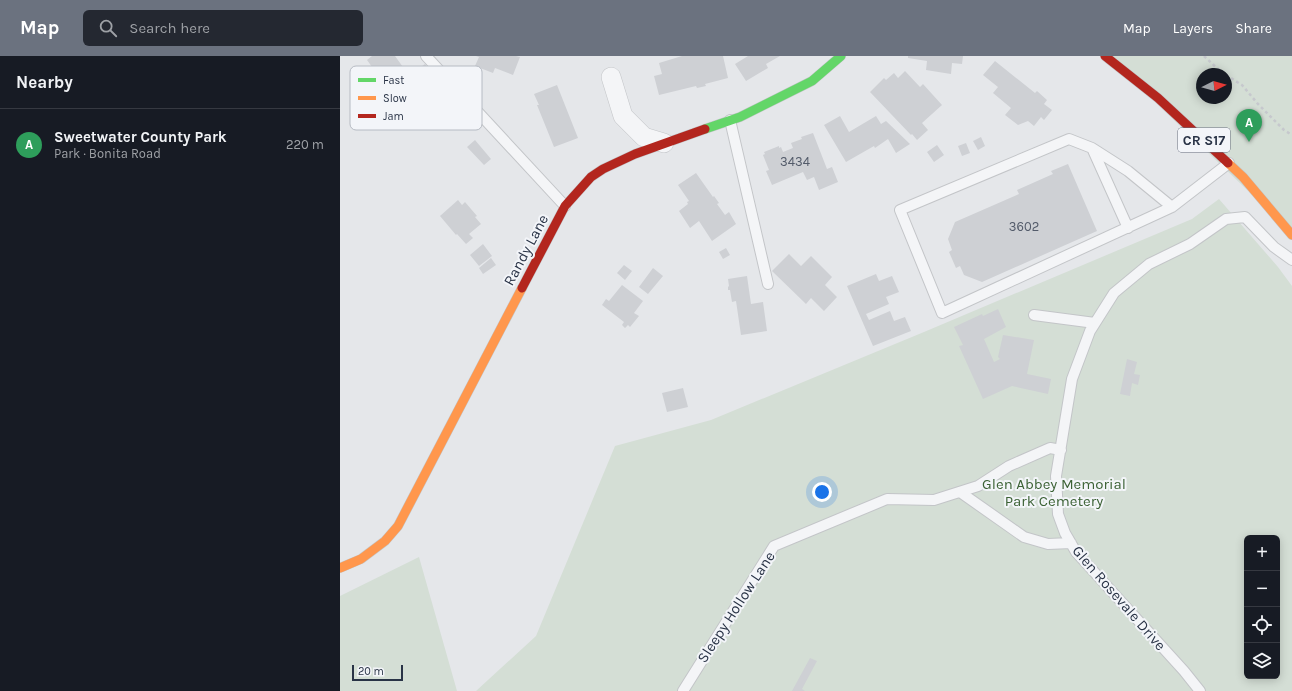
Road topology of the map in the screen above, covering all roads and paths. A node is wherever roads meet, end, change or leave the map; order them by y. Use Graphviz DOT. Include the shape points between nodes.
graph roads {
  1 [pos="426,56"];
  2 [pos="841,56"];
  3 [pos="1104,56"];
  4 [pos="1204,56"];
  5 [pos="435,66"];
  6 [pos="1217,68"];
  7 [pos="611,77"];
  8 [pos="1232,79"];
  9 [pos="482,116"];
  10 [pos="730,120"];
  11 [pos="1292,135"];
  12 [pos="664,143"];
  13 [pos="1092,148"];
  14 [pos="1228,163"];
  15 [pos="565,206"];
  16 [pos="1172,207"];
  17 [pos="1128,228"];
  18 [pos="1292,236"];
  19 [pos="1292,260"];
  20 [pos="768,284"];
  21 [pos="1034,315"];
  22 [pos="1095,323"];
  23 [pos="1061,450"];
  24 [pos="960,492"];
  25 [pos="1071,543"];
  26 [pos="340,568"];
  27 [pos="683,691"];
  28 [pos="1200,691"];
  1 -- 5 [label="lane"];
  2 -- 10 [label="street, Randy Lane" via="812,82"];
  3 -- 14 [label="street, CR S17" via="1158,98"];
  4 -- 6 [label="path"];
  7 -- 12 [label="street" via="623,116 644,137"];
  8 -- 11 [label="path" via="1242,85 1258,104"];
  9 -- 15 [label="lane"];
  10 -- 12 [label="street, Randy Lane"];
  10 -- 20 [label="lane"];
  12 -- 15 [label="street, Randy Lane" via="603,169 591,177"];
  13 -- 16 [label="lane" via="1128,171"];
  13 -- 17 [label="lane"];
  13 -- 17 [label="lane" via="1069,139 900,210 942,313"];
  14 -- 16 [label="lane"];
  14 -- 18 [label="street, CR S17" via="1243,177"];
  15 -- 26 [label="street, Randy Lane" via="398,526 385,541 361,559"];
  16 -- 17 [label="lane"];
  19 -- 22 [label="lane, Glen Rosevale Drive" via="1274,247 1245,217 1226,219 1190,244 1149,264 1114,293"];
  21 -- 22 [label="lane"];
  22 -- 23 [label="lane, Glen Rosevale Drive" via="1072,379"];
  23 -- 24 [label="lane, Sleepy Hollow Lane" via="1050,448 1009,466 978,486"];
  23 -- 25 [label="lane, Glen Rosevale Drive" via="1056,476 1058,514"];
  24 -- 25 [label="lane" via="1024,537 1048,544"];
  24 -- 27 [label="lane, Sleepy Hollow Lane" via="934,500 887,499 774,546"];
  25 -- 28 [label="lane, Glen Rosevale Drive" via="1076,552"];
}
